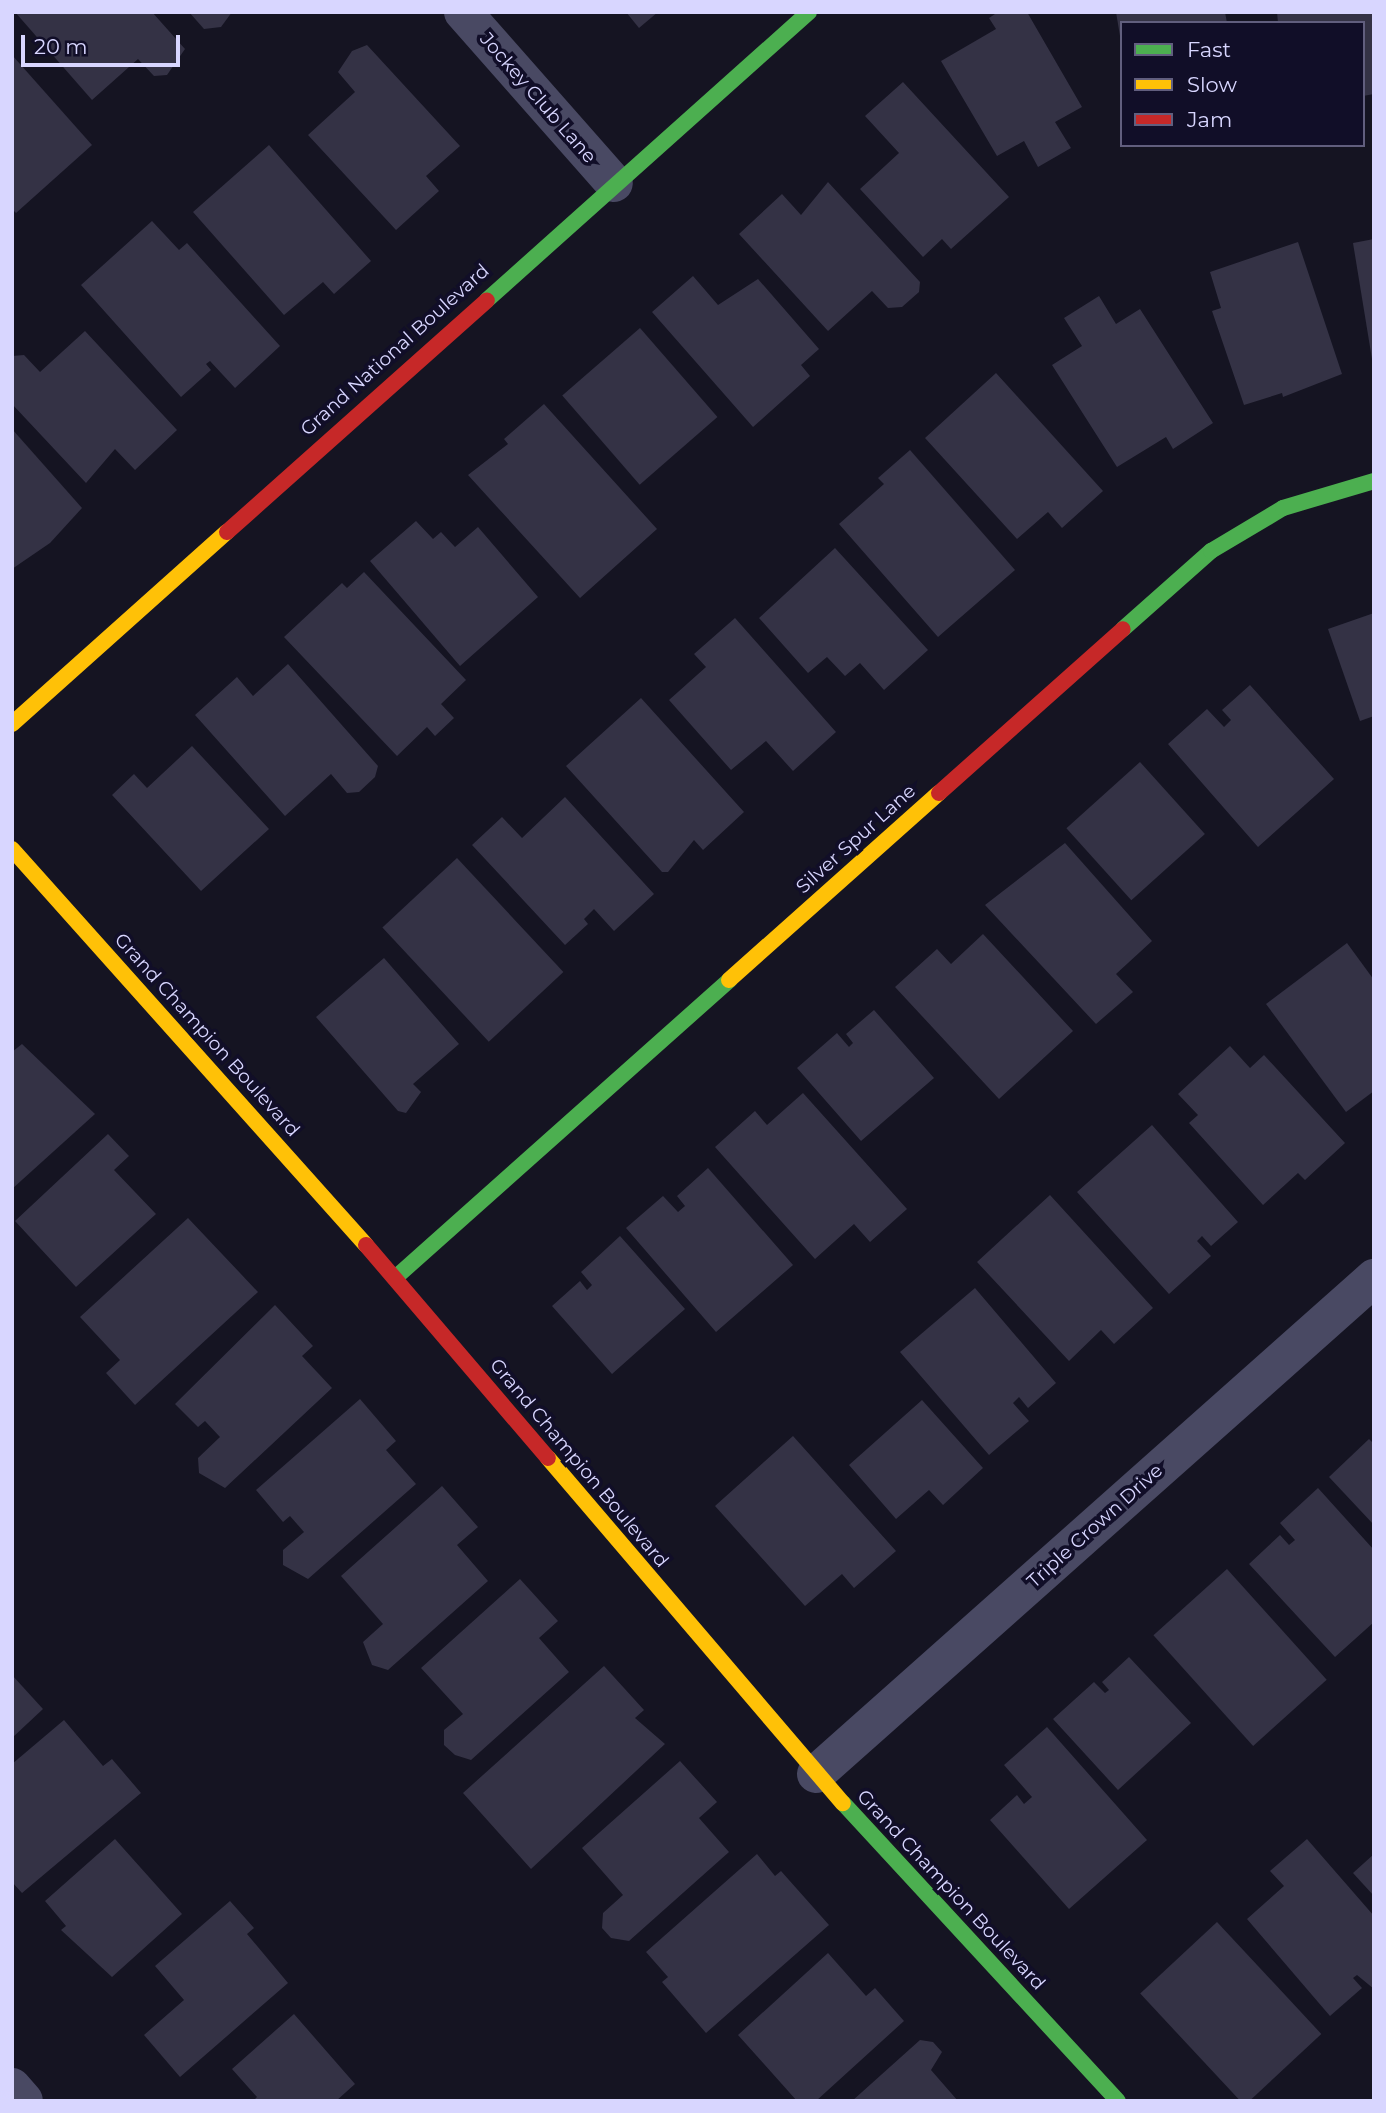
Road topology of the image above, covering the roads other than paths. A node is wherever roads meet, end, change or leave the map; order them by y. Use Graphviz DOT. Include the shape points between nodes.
graph roads {
  1 [pos="463,12"];
  2 [pos="809,12"];
  3 [pos="614,183"];
  4 [pos="1374,481"];
  5 [pos="12,724"];
  6 [pos="12,849"];
  7 [pos="395,1278"];
  8 [pos="1374,1278"];
  9 [pos="816,1774"];
  10 [pos="12,2087"];
  11 [pos="24,2101"];
  12 [pos="1118,2101"];
  1 -- 3 [label="street, Jockey Club Lane"];
  2 -- 3 [label="street, Grand National Boulevard"];
  3 -- 5 [label="street, Grand National Boulevard"];
  4 -- 7 [label="street, Silver Spur Lane" via="1283,508 1212,551"];
  6 -- 7 [label="street, Grand Champion Boulevard"];
  7 -- 9 [label="street, Grand Champion Boulevard"];
  8 -- 9 [label="street, Triple Crown Drive"];
  9 -- 12 [label="street, Grand Champion Boulevard"];
  10 -- 11 [label="street"];
}
